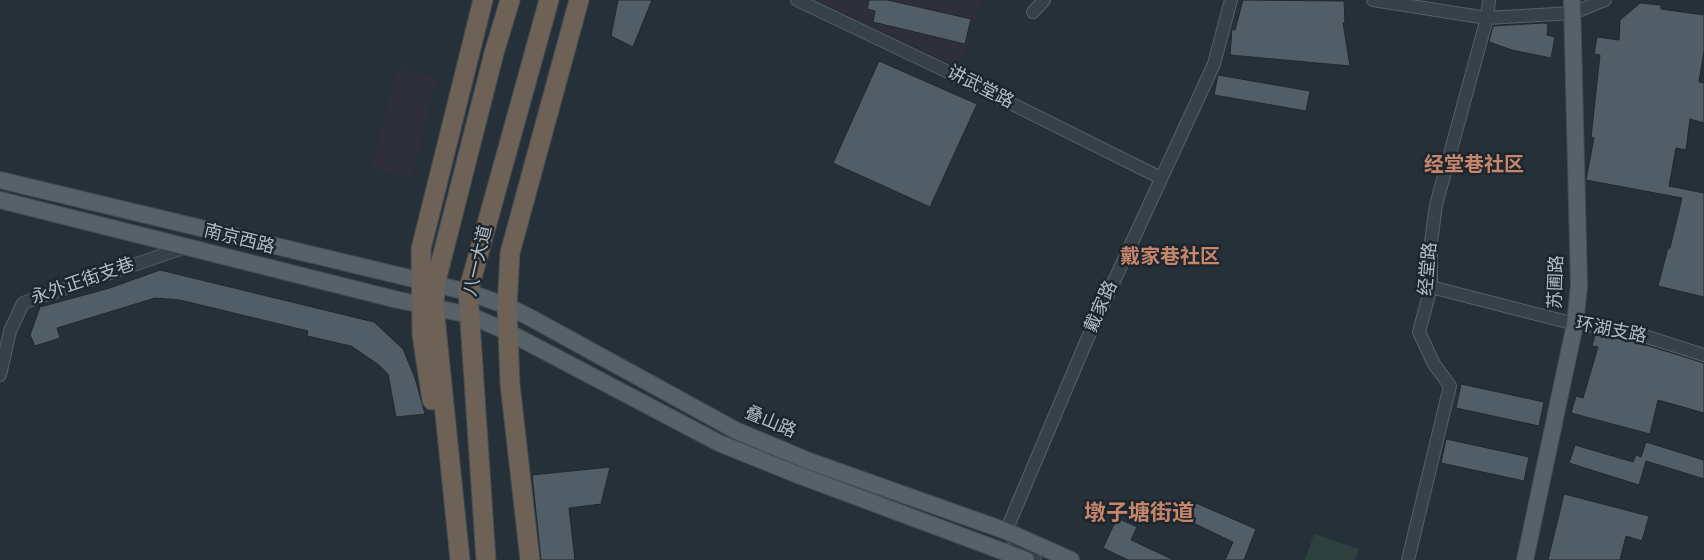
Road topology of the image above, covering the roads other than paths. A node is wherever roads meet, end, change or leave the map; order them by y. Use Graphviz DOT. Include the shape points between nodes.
graph roads {
  1 [pos="483,0"];
  2 [pos="510,0"];
  3 [pos="549,0"];
  4 [pos="579,0"];
  5 [pos="797,0"];
  6 [pos="1044,0"];
  7 [pos="1231,0"];
  8 [pos="1373,0"];
  9 [pos="1489,0"];
  10 [pos="1605,0"];
  11 [pos="1573,6"];
  12 [pos="1033,12"];
  13 [pos="1487,18"];
  14 [pos="1161,178"];
  15 [pos="0,180"];
  16 [pos="0,200"];
  17 [pos="186,247"];
  18 [pos="428,283"];
  19 [pos="1431,287"];
  20 [pos="468,292"];
  21 [pos="428,305"];
  22 [pos="507,306"];
  23 [pos="469,315"];
  24 [pos="1575,324"];
  25 [pos="508,332"];
  26 [pos="1704,355"];
  27 [pos="0,375"];
  28 [pos="1006,531"];
  29 [pos="454,560"];
  30 [pos="460,560"];
  31 [pos="486,560"];
  32 [pos="530,560"];
  33 [pos="1026,560"];
  34 [pos="1035,560"];
  35 [pos="1071,560"];
  36 [pos="1408,560"];
  37 [pos="1525,560"];
  1 -- 18 [label="highway" via="421,249"];
  2 -- 18 [label="highway, 八一大道"];
  3 -- 20 [label="highway, 八一大道"];
  4 -- 22 [label="highway" via="510,253"];
  5 -- 14 [label="street, 讲武堂路"];
  6 -- 12 [label="street"];
  7 -- 14 [label="street, 戴家路" via="1214,64"];
  8 -- 13 [label="street"];
  9 -- 13 [label="street, 经堂路"];
  10 -- 11 [label="street"];
  11 -- 13 [label="street"];
  11 -- 24 [label="main road, 苏圃路" via="1579,286"];
  13 -- 19 [label="street, 经堂路" via="1436,205"];
  14 -- 28 [label="street, 戴家路" via="1086,342"];
  15 -- 18 [label="main road, 南京西路"];
  16 -- 17 [label="main road, 南京西路"];
  17 -- 21 [label="main road, 南京西路"];
  17 -- 27 [label="street, 永外正街支巷" via="23,302 10,331"];
  18 -- 20 [label="main road, 南京西路"];
  18 -- 21 [label="highway, 八一大道"];
  19 -- 24 [label="street, 环湖支路"];
  19 -- 36 [label="street, 经堂路" via="1419,332 1434,364 1450,386"];
  20 -- 22 [label="main road, 叠山路"];
  20 -- 23 [label="highway, 八一大道"];
  21 -- 23 [label="main road, 南京西路"];
  21 -- 29 [label="highway" via="422,335"];
  21 -- 30 [label="highway, 八一大道"];
  22 -- 25 [label="highway"];
  22 -- 28 [label="main road, 叠山路" via="735,430 809,461"];
  23 -- 25 [label="main road, 叠山路"];
  23 -- 31 [label="highway, 八一大道"];
  24 -- 26 [label="street, 环湖支路" via="1635,333"];
  24 -- 37 [label="main road, 苏圃路"];
  25 -- 32 [label="highway" via="510,384"];
  25 -- 33 [label="main road, 叠山路" via="719,443"];
  28 -- 34 [label="street"];
  28 -- 35 [label="main road, 叠山路"];
}
